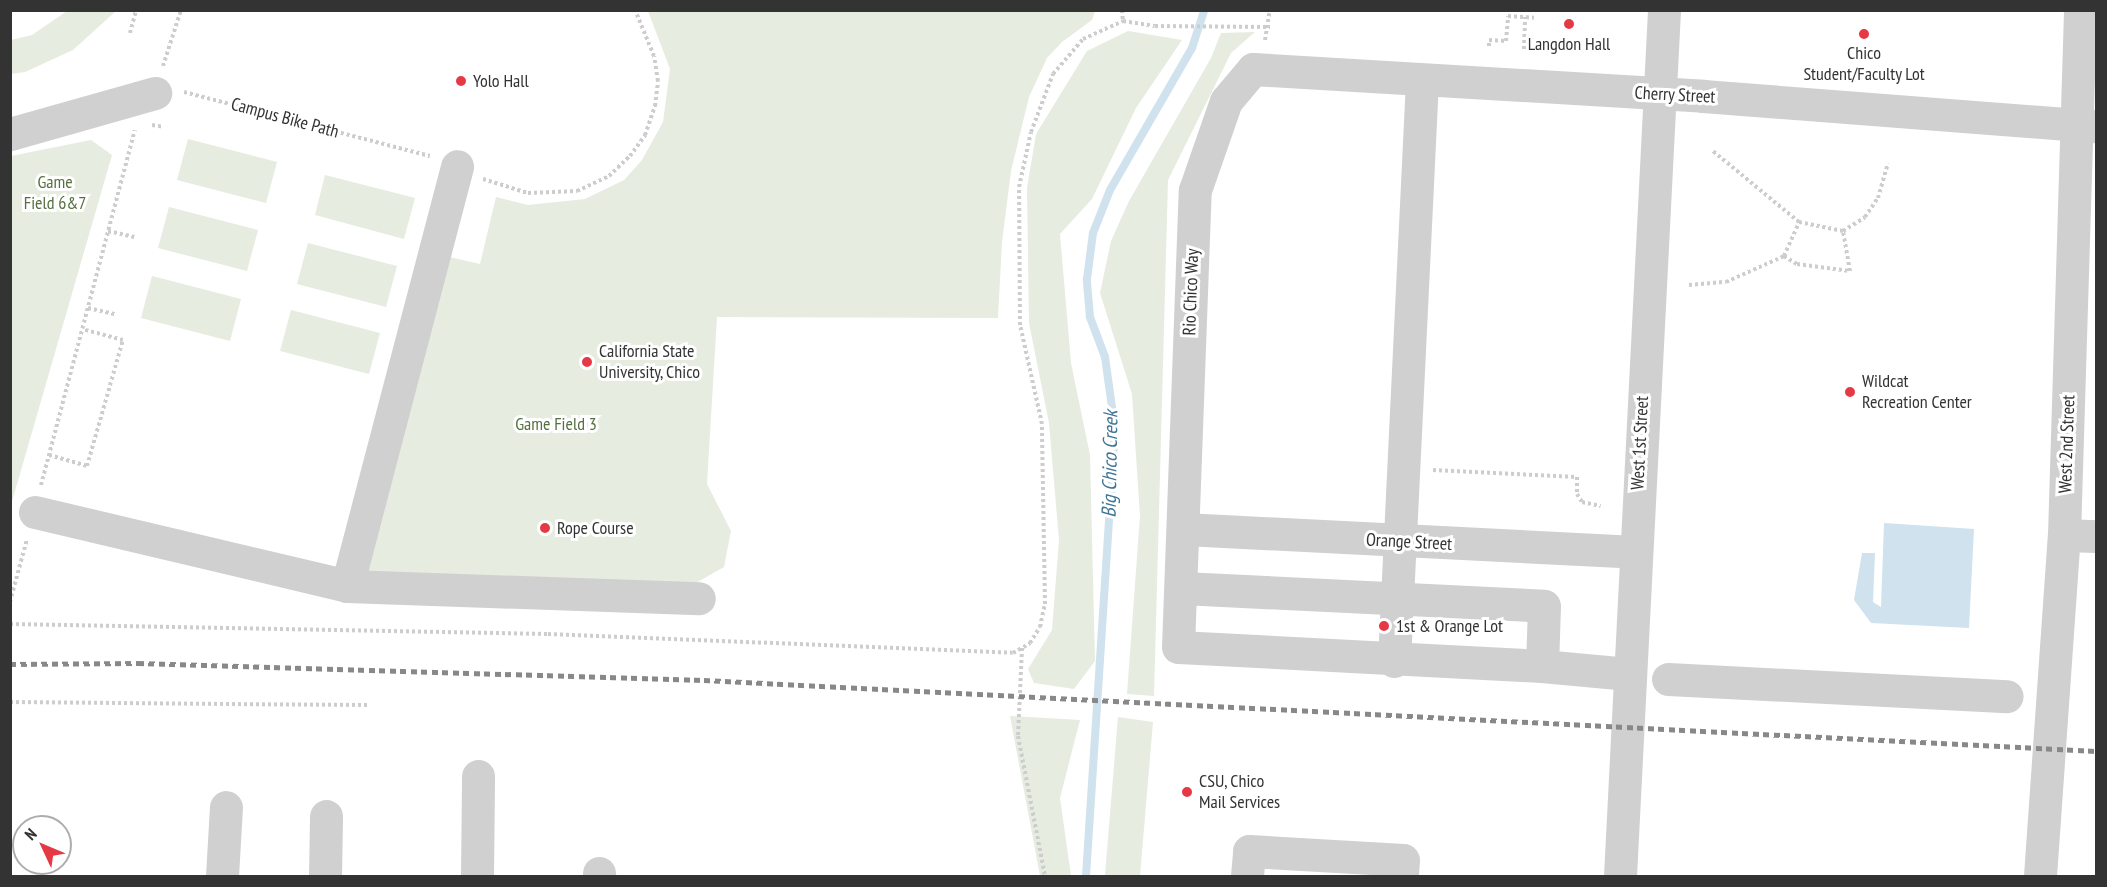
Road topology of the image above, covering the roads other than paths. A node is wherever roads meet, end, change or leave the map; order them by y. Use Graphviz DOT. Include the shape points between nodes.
graph roads {
  1 [pos="1665,10"];
  2 [pos="2080,10"];
  3 [pos="1253,69"];
  4 [pos="1422,80"];
  5 [pos="155,93"];
  6 [pos="1658,94"];
  7 [pos="2086,126"];
  8 [pos="10,134"];
  9 [pos="457,166"];
  10 [pos="34,512"];
  11 [pos="1184,529"];
  12 [pos="2064,535"];
  13 [pos="2097,536"];
  14 [pos="1398,541"];
  15 [pos="1635,552"];
  16 [pos="347,586"];
  17 [pos="1182,588"];
  18 [pos="699,598"];
  19 [pos="1396,598"];
  20 [pos="1394,661"];
  21 [pos="1542,666"];
  22 [pos="1629,674"];
  23 [pos="1668,679"];
  24 [pos="2007,696"];
  25 [pos="478,776"];
  26 [pos="226,807"];
  27 [pos="326,816"];
  28 [pos="222,876"];
  29 [pos="325,876"];
  30 [pos="477,876"];
  31 [pos="1247,876"];
  32 [pos="1402,876"];
  33 [pos="1620,876"];
  34 [pos="2040,876"];
  1 -- 6 [label="street, West 1st Street"];
  2 -- 7 [label="street, West 2nd Street"];
  3 -- 4 [label="street, Cherry Street"];
  3 -- 11 [label="street, Rio Chico Way" via="1226,101 1195,190"];
  4 -- 6 [label="street, Cherry Street"];
  4 -- 14 [label="street"];
  5 -- 8 [label="street"];
  6 -- 7 [label="street, Cherry Street"];
  6 -- 15 [label="street, West 1st Street"];
  7 -- 12 [label="street, West 2nd Street"];
  9 -- 16 [label="street"];
  10 -- 16 [label="street"];
  11 -- 14 [label="street, Orange Street"];
  11 -- 17 [label="street, Rio Chico Way"];
  12 -- 13 [label="street"];
  12 -- 34 [label="street, West 2nd Street"];
  14 -- 15 [label="street, Orange Street"];
  14 -- 19 [label="street"];
  15 -- 22 [label="street, West 1st Street"];
  16 -- 18 [label="street"];
  17 -- 19 [label="street"];
  17 -- 20 [label="street, Rio Chico Way" via="1178,647"];
  19 -- 20 [label="street"];
  19 -- 21 [label="street" via="1545,606"];
  20 -- 21 [label="street"];
  21 -- 22 [label="street"];
  22 -- 33 [label="street, West 1st Street"];
  23 -- 24 [label="street"];
  25 -- 30 [label="street"];
  26 -- 28 [label="street"];
  27 -- 29 [label="street"];
  31 -- 32 [label="street" via="1249,851 1403,860"];
}
